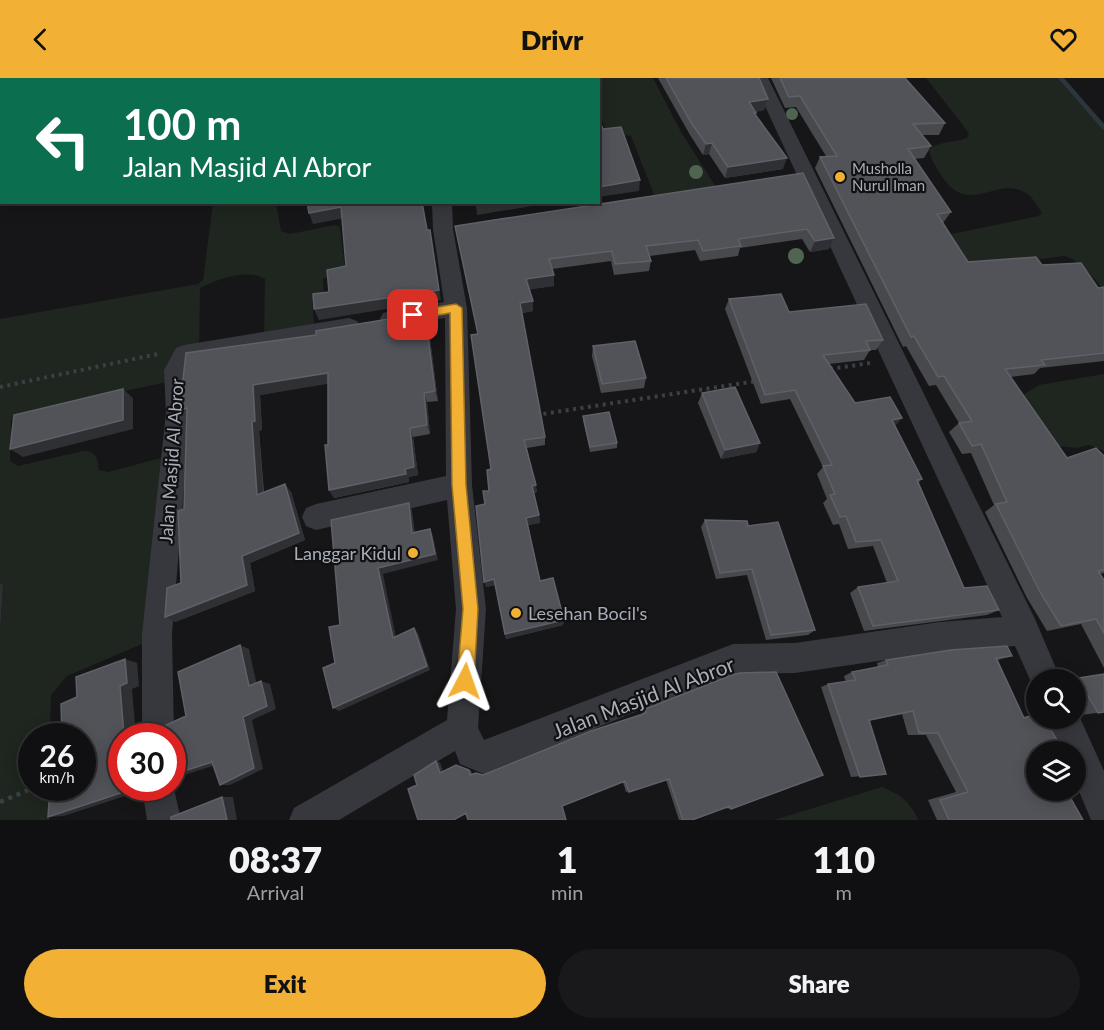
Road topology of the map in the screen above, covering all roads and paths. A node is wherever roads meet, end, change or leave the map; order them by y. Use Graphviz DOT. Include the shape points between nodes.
graph roads {
  1 [pos="760,78"];
  2 [pos="443,204"];
  3 [pos="456,308"];
  4 [pos="184,354"];
  5 [pos="894,359"];
  6 [pos="825,370"];
  7 [pos="768,379"];
  8 [pos="0,387"];
  9 [pos="527,417"];
  10 [pos="459,485"];
  11 [pos="316,517"];
  12 [pos="1024,630"];
  13 [pos="1041,669"];
  14 [pos="158,723"];
  15 [pos="462,729"];
  16 [pos="1068,729"];
  17 [pos="18,794"];
  18 [pos="161,801"];
  19 [pos="0,802"];
  20 [pos="1104,809"];
  21 [pos="164,820"];
  22 [pos="306,820"];
  1 -- 5 [label="street" via="794,176"];
  2 -- 3 [label="street" via="455,227"];
  3 -- 4 [label="street, Jalan Masjid Al Abror"];
  3 -- 10 [label="street"];
  4 -- 8 [label="path" via="137,357"];
  4 -- 14 [label="street, Jalan Masjid Al Abror" via="176,370 178,412 157,634"];
  5 -- 6 [label="path"];
  5 -- 12 [label="street"];
  7 -- 9 [label="path"];
  10 -- 11 [label="street"];
  10 -- 15 [label="street" via="471,609"];
  12 -- 13 [label="street"];
  12 -- 15 [label="street, Jalan Masjid Al Abror" via="940,637 795,658 733,659 484,758 472,752"];
  15 -- 22 [label="street"];
  16 -- 20 [label="street"];
  17 -- 19 [label="path"];
  18 -- 21 [label="street"];
}
